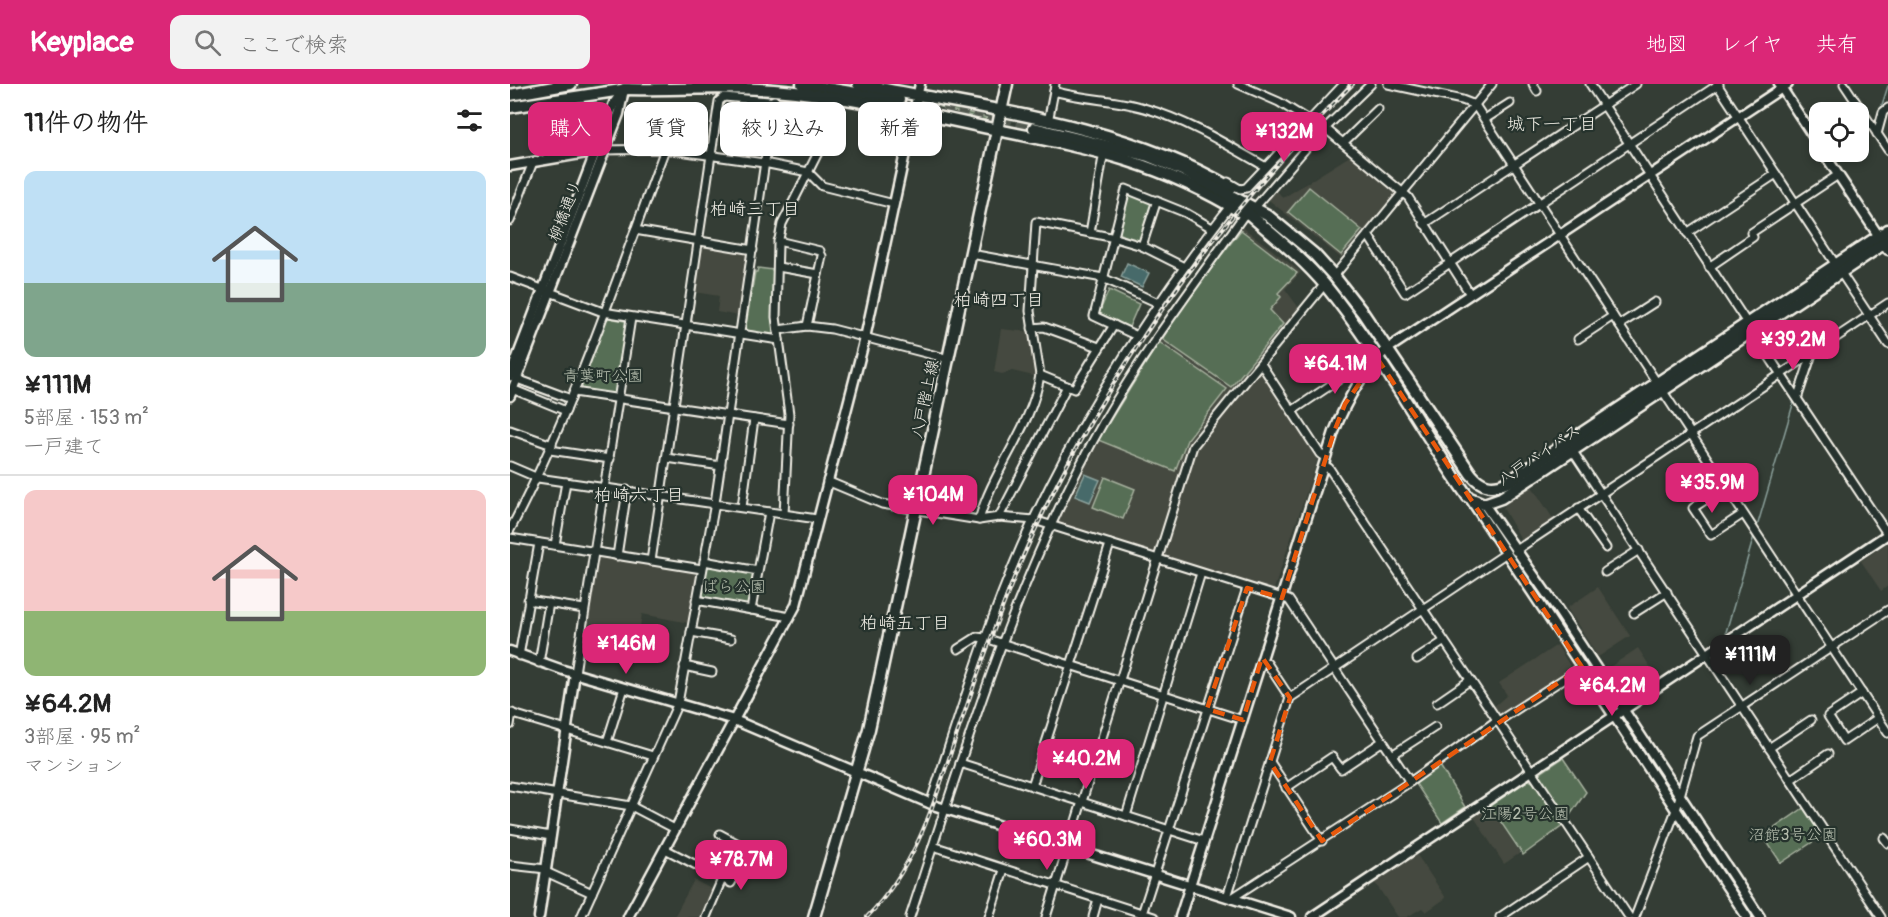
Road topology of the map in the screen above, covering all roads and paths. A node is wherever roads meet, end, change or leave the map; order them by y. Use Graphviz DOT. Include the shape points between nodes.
graph roads {
  1 [pos="571,84"];
  2 [pos="658,84"];
  3 [pos="802,84"];
  4 [pos="858,84"];
  5 [pos="920,84"];
  6 [pos="1007,84"];
  7 [pos="1238,84"];
  8 [pos="1344,84"];
  9 [pos="1371,84"];
  10 [pos="1388,84"];
  11 [pos="1492,84"];
  12 [pos="1590,84"];
  13 [pos="1636,84"];
  14 [pos="1718,84"];
  15 [pos="1844,84"];
  16 [pos="1783,85"];
  17 [pos="625,87"];
  18 [pos="1054,87"];
  19 [pos="510,95"];
  20 [pos="918,96"];
  21 [pos="774,100"];
  22 [pos="899,100"];
  23 [pos="916,102"];
  24 [pos="858,103"];
  25 [pos="1510,103"];
  26 [pos="1475,105"];
  27 [pos="1604,105"];
  28 [pos="510,107"];
  29 [pos="1888,108"];
  30 [pos="1378,109"];
  31 [pos="1001,112"];
  32 [pos="1049,117"];
  33 [pos="1738,117"];
  34 [pos="942,118"];
  35 [pos="1485,119"];
  36 [pos="1308,120"];
  37 [pos="612,128"];
  38 [pos="1034,128"];
  39 [pos="1326,129"];
  40 [pos="1809,129"];
  41 [pos="997,130"];
  42 [pos="1299,130"];
  43 [pos="1877,134"];
  44 [pos="1312,141"];
  45 [pos="1343,143"];
  46 [pos="1629,144"];
  47 [pos="1888,150"];
  48 [pos="566,156"];
  49 [pos="598,156"];
  50 [pos="662,156"];
  51 [pos="708,156"];
  52 [pos="711,156"];
  53 [pos="904,156"];
  54 [pos="1103,157"];
  55 [pos="533,162"];
  56 [pos="1830,162"];
  57 [pos="764,163"];
  58 [pos="1514,165"];
  59 [pos="510,166"];
  60 [pos="1264,166"];
  61 [pos="808,172"];
  62 [pos="1776,174"];
  63 [pos="1209,175"];
  64 [pos="1838,175"];
  65 [pos="1650,176"];
  66 [pos="1403,192"];
  67 [pos="1227,194"];
  68 [pos="1158,201"];
  69 [pos="1795,203"];
  70 [pos="894,204"];
  71 [pos="1539,204"];
  72 [pos="1230,206"];
  73 [pos="1257,206"];
  74 [pos="512,213"];
  75 [pos="1245,215"];
  76 [pos="1267,215"];
  77 [pos="510,221"];
  78 [pos="1424,224"];
  79 [pos="1262,226"];
  80 [pos="1212,228"];
  81 [pos="635,230"];
  82 [pos="1090,232"];
  83 [pos="1687,232"];
  84 [pos="1368,235"];
  85 [pos="1560,235"];
  86 [pos="1115,238"];
  87 [pos="1885,240"];
  88 [pos="699,241"];
  89 [pos="778,241"];
  90 [pos="1142,246"];
  91 [pos="753,250"];
  92 [pos="971,254"];
  93 [pos="1449,263"];
  94 [pos="1032,265"];
  95 [pos="778,267"];
  96 [pos="1184,267"];
  97 [pos="1709,267"];
  98 [pos="1838,269"];
  99 [pos="818,274"];
  100 [pos="1334,276"];
  101 [pos="510,277"];
  102 [pos="1103,278"];
  103 [pos="1324,285"];
  104 [pos="546,291"];
  105 [pos="1470,294"];
  106 [pos="1655,302"];
  107 [pos="1158,303"];
  108 [pos="1888,303"];
  109 [pos="603,312"];
  110 [pos="1613,316"];
  111 [pos="1869,316"];
  112 [pos="631,318"];
  113 [pos="1114,325"];
  114 [pos="1619,325"];
  115 [pos="686,326"];
  116 [pos="807,326"];
  117 [pos="1750,327"];
  118 [pos="1032,328"];
  119 [pos="778,330"];
  120 [pos="740,334"];
  121 [pos="1137,336"];
  122 [pos="865,338"];
  123 [pos="1578,339"];
  124 [pos="779,340"];
  125 [pos="1888,344"];
  126 [pos="1099,347"];
  127 [pos="1386,350"];
  128 [pos="1812,354"];
  129 [pos="1377,358"];
  130 [pos="949,359"];
  131 [pos="1261,364"];
  132 [pos="1370,368"];
  133 [pos="1781,374"];
  134 [pos="1040,375"];
  135 [pos="513,377"];
  136 [pos="1067,386"];
  137 [pos="1411,387"];
  138 [pos="1660,387"];
  139 [pos="511,393"];
  140 [pos="573,395"];
  141 [pos="1798,396"];
  142 [pos="619,399"];
  143 [pos="674,407"];
  144 [pos="566,411"];
  145 [pos="1292,411"];
  146 [pos="728,416"];
  147 [pos="754,419"];
  148 [pos="789,424"];
  149 [pos="510,430"];
  150 [pos="1691,434"];
  151 [pos="551,448"];
  152 [pos="1572,450"];
  153 [pos="667,458"];
  154 [pos="610,459"];
  155 [pos="1325,461"];
  156 [pos="510,466"];
  157 [pos="720,466"];
  158 [pos="538,478"];
  159 [pos="827,481"];
  160 [pos="566,482"];
  161 [pos="1508,482"];
  162 [pos="605,487"];
  163 [pos="1725,487"];
  164 [pos="627,490"];
  165 [pos="1601,493"];
  166 [pos="661,495"];
  167 [pos="1468,496"];
  168 [pos="1501,498"];
  169 [pos="715,503"];
  170 [pos="1484,504"];
  171 [pos="741,507"];
  172 [pos="1578,508"];
  173 [pos="917,510"];
  174 [pos="769,512"];
  175 [pos="784,514"];
  176 [pos="1743,514"];
  177 [pos="999,517"];
  178 [pos="817,519"];
  179 [pos="979,520"];
  180 [pos="1034,520"];
  181 [pos="1497,523"];
  182 [pos="1050,525"];
  183 [pos="510,530"];
  184 [pos="1888,534"];
  185 [pos="510,538"];
  186 [pos="539,543"];
  187 [pos="1110,544"];
  188 [pos="555,546"];
  189 [pos="1606,548"];
  190 [pos="1639,550"];
  191 [pos="1515,551"];
  192 [pos="594,552"];
  193 [pos="1505,554"];
  194 [pos="617,556"];
  195 [pos="1158,560"];
  196 [pos="651,561"];
  197 [pos="703,565"];
  198 [pos="1516,569"];
  199 [pos="758,571"];
  200 [pos="1605,572"];
  201 [pos="1201,573"];
  202 [pos="1247,588"];
  203 [pos="1667,592"];
  204 [pos="1796,594"];
  205 [pos="1282,598"];
  206 [pos="528,600"];
  207 [pos="696,600"];
  208 [pos="549,603"];
  209 [pos="584,609"];
  210 [pos="751,610"];
  211 [pos="1423,610"];
  212 [pos="1888,610"];
  213 [pos="1634,613"];
  214 [pos="790,617"];
  215 [pos="691,632"];
  216 [pos="985,638"];
  217 [pos="731,639"];
  218 [pos="1443,642"];
  219 [pos="1001,644"];
  220 [pos="1831,647"];
  221 [pos="958,649"];
  222 [pos="510,651"];
  223 [pos="1707,653"];
  224 [pos="519,656"];
  225 [pos="1417,660"];
  226 [pos="1261,661"];
  227 [pos="539,663"];
  228 [pos="1071,665"];
  229 [pos="684,666"];
  230 [pos="1582,667"];
  231 [pos="1334,668"];
  232 [pos="712,672"];
  233 [pos="575,673"];
  234 [pos="1119,681"];
  235 [pos="1469,681"];
  236 [pos="624,688"];
  237 [pos="1862,693"];
  238 [pos="1164,695"];
  239 [pos="1290,698"];
  240 [pos="678,703"];
  241 [pos="1437,703"];
  242 [pos="1742,706"];
  243 [pos="1207,709"];
  244 [pos="1623,710"];
  245 [pos="511,713"];
  246 [pos="1614,716"];
  247 [pos="1878,718"];
  248 [pos="734,720"];
  249 [pos="1243,720"];
  250 [pos="1810,720"];
  251 [pos="1497,722"];
  252 [pos="510,725"];
  253 [pos="1435,727"];
  254 [pos="567,730"];
  255 [pos="1888,733"];
  256 [pos="1383,741"];
  257 [pos="607,742"];
  258 [pos="1768,747"];
  259 [pos="1828,754"];
  260 [pos="1392,755"];
  261 [pos="653,756"];
  262 [pos="1270,762"];
  263 [pos="960,763"];
  264 [pos="1530,771"];
  265 [pos="857,774"];
  266 [pos="1790,780"];
  267 [pos="1410,782"];
  268 [pos="510,786"];
  269 [pos="1032,786"];
  270 [pos="1286,788"];
  271 [pos="558,794"];
  272 [pos="1680,795"];
  273 [pos="1081,802"];
  274 [pos="930,804"];
  275 [pos="631,806"];
  276 [pos="945,808"];
  277 [pos="1676,810"];
  278 [pos="1126,816"];
  279 [pos="510,829"];
  280 [pos="675,829"];
  281 [pos="1169,830"];
  282 [pos="720,834"];
  283 [pos="551,836"];
  284 [pos="1204,841"];
  285 [pos="1322,841"];
  286 [pos="933,846"];
  287 [pos="1067,846"];
  288 [pos="665,849"];
  289 [pos="1589,857"];
  290 [pos="510,865"];
  291 [pos="546,870"];
  292 [pos="1004,870"];
  293 [pos="1154,874"];
  294 [pos="723,879"];
  295 [pos="1190,885"];
  296 [pos="1055,886"];
  297 [pos="592,893"];
  298 [pos="1230,897"];
  299 [pos="1098,899"];
  300 [pos="1142,915"];
  301 [pos="539,917"];
  302 [pos="581,917"];
  303 [pos="628,917"];
  304 [pos="706,917"];
  305 [pos="814,917"];
  306 [pos="909,917"];
  307 [pos="989,917"];
  308 [pos="1046,917"];
  309 [pos="1093,917"];
  310 [pos="1155,917"];
  311 [pos="1180,917"];
  312 [pos="1291,917"];
  313 [pos="1312,917"];
  314 [pos="1500,917"];
  315 [pos="1629,917"];
  316 [pos="1635,917"];
  317 [pos="1747,917"];
  318 [pos="1760,917"];
  319 [pos="1881,917"];
  1 -- 19 [label="main road"];
  2 -- 17 [label="main road"];
  3 -- 22 [label="main road"];
  4 -- 20 [label="main road"];
  5 -- 20 [label="street"];
  6 -- 31 [label="main road, 八戸階上線"];
  7 -- 36 [label="street"];
  8 -- 36 [label="street"];
  9 -- 39 [label="street"];
  10 -- 26 [label="street"];
  11 -- 26 [label="street"];
  12 -- 27 [label="street"];
  13 -- 27 [label="street"];
  14 -- 33 [label="street"];
  14 -- 46 [label="street"];
  15 -- 43 [label="street"];
  16 -- 33 [label="street"];
  16 -- 40 [label="street"];
  17 -- 24 [label="main road" via="774,90"];
  17 -- 28 [label="main road"];
  17 -- 37 [label="street, 柳橋通り" via="620,114"];
  18 -- 32 [label="street"];
  18 -- 60 [label="street" via="1075,97 1143,107 1201,130"];
  20 -- 23 [label="street"];
  20 -- 31 [label="main road"];
  21 -- 52 [label="street" via="724,97 719,101"];
  21 -- 57 [label="street"];
  21 -- 61 [label="street" via="836,107 833,123"];
  25 -- 35 [label="street"];
  26 -- 35 [label="street"];
  26 -- 66 [label="street"];
  27 -- 46 [label="street"];
  27 -- 58 [label="street"];
  29 -- 43 [label="street" via="1883,112"];
  30 -- 45 [label="street"];
  31 -- 41 [label="main road, 八戸階上線"];
  31 -- 63 [label="main road" via="1138,145"];
  33 -- 62 [label="street"];
  33 -- 65 [label="street"];
  34 -- 41 [label="main road"];
  35 -- 58 [label="street"];
  36 -- 42 [label="street"];
  38 -- 67 [label="main road, 八戸バイパス" via="1148,156"];
  39 -- 44 [label="street"];
  39 -- 45 [label="street"];
  41 -- 72 [label="main road" via="1137,162"];
  41 -- 92 [label="main road, 八戸階上線"];
  42 -- 44 [label="street"];
  42 -- 60 [label="street"];
  43 -- 47 [label="street"];
  44 -- 73 [label="street"];
  45 -- 66 [label="street"];
  46 -- 65 [label="street"];
  46 -- 71 [label="street"];
  48 -- 55 [label="street"];
  49 -- 104 [label="street, 柳橋通り"];
  50 -- 81 [label="street"];
  51 -- 52 [label="street"];
  52 -- 57 [label="street"];
  52 -- 88 [label="street"];
  53 -- 70 [label="street"];
  54 -- 82 [label="street"];
  55 -- 59 [label="street"];
  55 -- 74 [label="street"];
  56 -- 64 [label="street"];
  57 -- 61 [label="street"];
  57 -- 91 [label="street"];
  58 -- 71 [label="street"];
  58 -- 78 [label="street"];
  60 -- 63 [label="street" via="1243,189"];
  61 -- 70 [label="street" via="822,186"];
  61 -- 89 [label="street" via="782,224"];
  62 -- 69 [label="street"];
  62 -- 83 [label="street"];
  63 -- 73 [label="main road"];
  64 -- 69 [label="street"];
  64 -- 87 [label="street"];
  65 -- 83 [label="street"];
  65 -- 85 [label="street"];
  66 -- 78 [label="street"];
  66 -- 84 [label="street"];
  67 -- 76 [label="main road, 八戸バイパス"];
  67 -- 79 [label="main road, 八戸バイパス"];
  68 -- 80 [label="street"];
  68 -- 86 [label="street" via="1126,189"];
  68 -- 90 [label="street"];
  69 -- 97 [label="street"];
  69 -- 98 [label="street"];
  70 -- 122 [label="street"];
  71 -- 85 [label="street"];
  71 -- 93 [label="street"];
  72 -- 75 [label="main road"];
  72 -- 80 [label="street"];
  73 -- 76 [label="main road"];
  74 -- 77 [label="street"];
  75 -- 79 [label="main road"];
  75 -- 182 [label="street" via="1124,387"];
  76 -- 100 [label="main road, 八戸バイパス"];
  78 -- 93 [label="street"];
  79 -- 103 [label="main road, 八戸バイパス" via="1305,262"];
  80 -- 96 [label="street"];
  81 -- 88 [label="street"];
  81 -- 109 [label="street"];
  82 -- 86 [label="street"];
  82 -- 94 [label="street" via="1035,222"];
  83 -- 97 [label="street"];
  84 -- 93 [label="street" via="1405,293"];
  84 -- 100 [label="street"];
  85 -- 105 [label="street"];
  85 -- 110 [label="street"];
  86 -- 90 [label="street"];
  86 -- 102 [label="street"];
  87 -- 98 [label="main road, 八戸バイパス"];
  88 -- 91 [label="street"];
  88 -- 115 [label="street"];
  89 -- 95 [label="street"];
  89 -- 99 [label="street" via="821,253"];
  90 -- 96 [label="street"];
  91 -- 120 [label="street"];
  92 -- 94 [label="street"];
  92 -- 130 [label="main road, 八戸階上線"];
  93 -- 105 [label="street"];
  94 -- 102 [label="street"];
  94 -- 118 [label="street"];
  95 -- 99 [label="street"];
  95 -- 119 [label="street"];
  96 -- 107 [label="street"];
  97 -- 117 [label="street"];
  98 -- 111 [label="street"];
  98 -- 117 [label="main road, 八戸バイパス"];
  99 -- 116 [label="street"];
  100 -- 127 [label="main road, 八戸バイパス"];
  101 -- 104 [label="street"];
  102 -- 107 [label="street"];
  102 -- 113 [label="street" via="1094,316"];
  103 -- 129 [label="main road, 八戸バイパス"];
  103 -- 131 [label="street"];
  104 -- 109 [label="street"];
  104 -- 135 [label="street, 柳橋通り"];
  105 -- 127 [label="street"];
  106 -- 114 [label="street"];
  107 -- 121 [label="street"];
  108 -- 111 [label="street"];
  109 -- 112 [label="street"];
  109 -- 140 [label="street"];
  110 -- 114 [label="street"];
  110 -- 123 [label="street"];
  111 -- 125 [label="street"];
  111 -- 128 [label="street"];
  112 -- 115 [label="street"];
  112 -- 142 [label="street"];
  113 -- 121 [label="street"];
  113 -- 126 [label="street"];
  114 -- 138 [label="street"];
  115 -- 120 [label="street"];
  115 -- 143 [label="street"];
  116 -- 119 [label="street"];
  116 -- 122 [label="street"];
  117 -- 133 [label="street"];
  117 -- 138 [label="main road, 八戸バイパス"];
  118 -- 126 [label="street" via="1044,327"];
  118 -- 134 [label="street"];
  119 -- 124 [label="street"];
  120 -- 124 [label="street"];
  120 -- 146 [label="street"];
  121 -- 180 [label="street" via="1092,408"];
  122 -- 130 [label="street"];
  122 -- 159 [label="street"];
  124 -- 148 [label="street"];
  126 -- 136 [label="street" via="1074,389"];
  127 -- 129 [label="street"];
  127 -- 137 [label="main road, 八戸バイパス"];
  128 -- 133 [label="street"];
  128 -- 141 [label="street"];
  129 -- 132 [label="street"];
  129 -- 167 [label="main road, 八戸バイパス"];
  130 -- 173 [label="main road, 八戸階上線"];
  131 -- 145 [label="street"];
  131 -- 195 [label="street" via="1193,446"];
  132 -- 145 [label="street" via="1362,363"];
  132 -- 155 [label="street" via="1345,404"];
  133 -- 141 [label="street"];
  133 -- 150 [label="street"];
  134 -- 136 [label="street"];
  134 -- 179 [label="street" via="1030,412"];
  135 -- 139 [label="street, 柳橋通り"];
  135 -- 140 [label="street"];
  136 -- 177 [label="street"];
  137 -- 161 [label="main road, 八戸バイパス" via="1480,483 1491,487"];
  137 -- 170 [label="main road" via="1423,413"];
  138 -- 150 [label="street"];
  138 -- 152 [label="main road, 八戸バイパス"];
  138 -- 161 [label="main road, 八戸バイパス"];
  139 -- 144 [label="street"];
  140 -- 142 [label="street"];
  140 -- 144 [label="street"];
  141 -- 184 [label="street"];
  142 -- 143 [label="street"];
  142 -- 154 [label="street"];
  143 -- 146 [label="street"];
  143 -- 153 [label="street"];
  144 -- 151 [label="street"];
  145 -- 155 [label="street"];
  146 -- 147 [label="street"];
  146 -- 157 [label="street"];
  147 -- 148 [label="street"];
  147 -- 171 [label="street"];
  148 -- 175 [label="street"];
  149 -- 151 [label="street"];
  150 -- 163 [label="street"];
  150 -- 165 [label="street"];
  151 -- 154 [label="street"];
  151 -- 158 [label="street"];
  152 -- 165 [label="street"];
  152 -- 168 [label="main road, 八戸バイパス"];
  153 -- 157 [label="street"];
  153 -- 166 [label="street"];
  154 -- 162 [label="street"];
  155 -- 205 [label="street"];
  155 -- 211 [label="street"];
  156 -- 158 [label="street"];
  157 -- 169 [label="street"];
  158 -- 160 [label="street"];
  158 -- 183 [label="street"];
  159 -- 173 [label="street" via="882,504"];
  159 -- 178 [label="street"];
  160 -- 162 [label="street"];
  160 -- 188 [label="street"];
  161 -- 170 [label="main road"];
  162 -- 164 [label="street"];
  162 -- 192 [label="street"];
  163 -- 176 [label="street"];
  163 -- 176 [label="street" via="1693,508 1711,535"];
  164 -- 166 [label="street"];
  164 -- 194 [label="street"];
  165 -- 172 [label="street"];
  165 -- 190 [label="street"];
  166 -- 169 [label="street"];
  166 -- 196 [label="street"];
  167 -- 170 [label="main road"];
  167 -- 193 [label="street"];
  168 -- 170 [label="main road, 八戸バイパス"];
  168 -- 181 [label="street" via="1494,509"];
  169 -- 171 [label="street"];
  169 -- 197 [label="street"];
  170 -- 181 [label="street"];
  170 -- 198 [label="street" via="1486,515"];
  171 -- 174 [label="street"];
  172 -- 189 [label="street"];
  172 -- 191 [label="street"];
  173 -- 179 [label="street"];
  173 -- 265 [label="main road, 八戸階上線"];
  174 -- 175 [label="street"];
  174 -- 199 [label="street"];
  175 -- 178 [label="street"];
  176 -- 204 [label="street"];
  177 -- 179 [label="street"];
  177 -- 180 [label="street"];
  178 -- 214 [label="street"];
  180 -- 182 [label="street"];
  180 -- 216 [label="street"];
  181 -- 191 [label="street"];
  182 -- 187 [label="street"];
  182 -- 219 [label="street"];
  184 -- 204 [label="street"];
  185 -- 186 [label="street"];
  186 -- 188 [label="street"];
  186 -- 206 [label="street"];
  187 -- 195 [label="street"];
  187 -- 228 [label="street"];
  188 -- 192 [label="street"];
  190 -- 200 [label="street"];
  190 -- 203 [label="street"];
  191 -- 244 [label="street"];
  192 -- 194 [label="street"];
  192 -- 209 [label="street"];
  193 -- 198 [label="street"];
  193 -- 211 [label="street"];
  194 -- 196 [label="street"];
  195 -- 201 [label="street"];
  195 -- 234 [label="street"];
  196 -- 197 [label="street"];
  197 -- 199 [label="street"];
  197 -- 207 [label="street"];
  198 -- 230 [label="street"];
  199 -- 210 [label="street"];
  201 -- 202 [label="street"];
  201 -- 238 [label="street"];
  202 -- 205 [label="street"];
  202 -- 243 [label="street"];
  203 -- 213 [label="street"];
  203 -- 223 [label="street"];
  204 -- 220 [label="street"];
  204 -- 223 [label="street"];
  205 -- 226 [label="street"];
  205 -- 231 [label="street" via="1289,600"];
  206 -- 208 [label="street"];
  206 -- 224 [label="street"];
  207 -- 210 [label="street"];
  207 -- 215 [label="street"];
  208 -- 209 [label="street"];
  208 -- 227 [label="street"];
  209 -- 233 [label="street"];
  210 -- 214 [label="street"];
  211 -- 218 [label="street"];
  211 -- 231 [label="street"];
  212 -- 220 [label="street"];
  214 -- 248 [label="street"];
  215 -- 217 [label="street"];
  215 -- 229 [label="street"];
  216 -- 219 [label="street"];
  216 -- 221 [label="street" via="977,637"];
  216 -- 274 [label="street"];
  218 -- 225 [label="street"];
  218 -- 235 [label="street"];
  219 -- 228 [label="street"];
  219 -- 263 [label="street"];
  220 -- 237 [label="street"];
  220 -- 242 [label="street"];
  222 -- 224 [label="street"];
  223 -- 242 [label="street"];
  223 -- 244 [label="street"];
  224 -- 227 [label="street"];
  226 -- 239 [label="street" via="1267,663"];
  226 -- 249 [label="street"];
  227 -- 233 [label="street"];
  228 -- 234 [label="street"];
  228 -- 269 [label="street"];
  229 -- 232 [label="street"];
  229 -- 240 [label="street"];
  230 -- 246 [label="street"];
  230 -- 251 [label="street"];
  231 -- 239 [label="street"];
  231 -- 256 [label="street"];
  233 -- 236 [label="street"];
  233 -- 254 [label="street"];
  234 -- 238 [label="street"];
  234 -- 273 [label="street"];
  235 -- 241 [label="street"];
  235 -- 251 [label="street"];
  236 -- 240 [label="street"];
  236 -- 257 [label="street"];
  237 -- 247 [label="street"];
  237 -- 247 [label="street" via="1828,716 1844,741"];
  238 -- 243 [label="street"];
  238 -- 278 [label="street"];
  239 -- 262 [label="street"];
  240 -- 248 [label="street"];
  240 -- 261 [label="street"];
  242 -- 258 [label="street"];
  242 -- 272 [label="street" via="1697,736"];
  243 -- 249 [label="street"];
  243 -- 281 [label="street"];
  244 -- 246 [label="street"];
  244 -- 272 [label="street"];
  245 -- 252 [label="street"];
  245 -- 254 [label="street"];
  246 -- 264 [label="street"];
  246 -- 277 [label="street"];
  247 -- 255 [label="street"];
  248 -- 265 [label="street"];
  248 -- 280 [label="street"];
  249 -- 284 [label="street"];
  250 -- 258 [label="street"];
  251 -- 264 [label="street"];
  251 -- 267 [label="street"];
  253 -- 260 [label="street"];
  254 -- 257 [label="street"];
  254 -- 271 [label="street"];
  256 -- 260 [label="street"];
  256 -- 270 [label="street" via="1341,769 1332,757"];
  257 -- 261 [label="street"];
  258 -- 266 [label="street"];
  259 -- 266 [label="street"];
  260 -- 267 [label="street"];
  261 -- 275 [label="street"];
  262 -- 270 [label="street"];
  262 -- 298 [label="street"];
  263 -- 269 [label="street"];
  263 -- 276 [label="street"];
  264 -- 289 [label="street"];
  264 -- 313 [label="street"];
  265 -- 274 [label="street"];
  265 -- 305 [label="main road, 八戸階上線"];
  266 -- 319 [label="street"];
  267 -- 285 [label="street"];
  268 -- 271 [label="street"];
  269 -- 273 [label="street"];
  270 -- 285 [label="street"];
  271 -- 275 [label="street"];
  271 -- 283 [label="street"];
  272 -- 277 [label="street"];
  272 -- 318 [label="street"];
  273 -- 278 [label="street"];
  273 -- 287 [label="street"];
  274 -- 276 [label="street"];
  275 -- 280 [label="street"];
  275 -- 297 [label="street"];
  276 -- 286 [label="street"];
  276 -- 287 [label="street"];
  277 -- 316 [label="street"];
  277 -- 317 [label="street"];
  278 -- 281 [label="street"];
  279 -- 283 [label="street"];
  280 -- 288 [label="street"];
  281 -- 284 [label="street"];
  281 -- 293 [label="street"];
  282 -- 294 [label="street" via="748,849 731,883"];
  283 -- 291 [label="street"];
  284 -- 295 [label="street"];
  285 -- 298 [label="street"];
  286 -- 292 [label="street"];
  286 -- 306 [label="street"];
  287 -- 293 [label="street"];
  287 -- 296 [label="street"];
  288 -- 294 [label="street"];
  288 -- 303 [label="street"];
  289 -- 314 [label="street"];
  289 -- 315 [label="street"];
  290 -- 291 [label="street"];
  291 -- 297 [label="street"];
  291 -- 301 [label="street"];
  292 -- 296 [label="street"];
  292 -- 307 [label="street"];
  293 -- 295 [label="street"];
  293 -- 300 [label="street"];
  294 -- 304 [label="street"];
  295 -- 298 [label="street"];
  295 -- 311 [label="street"];
  296 -- 299 [label="street"];
  296 -- 308 [label="street"];
  297 -- 302 [label="street"];
  298 -- 312 [label="street"];
  299 -- 300 [label="street"];
  299 -- 309 [label="street"];
  300 -- 310 [label="street"];
}
